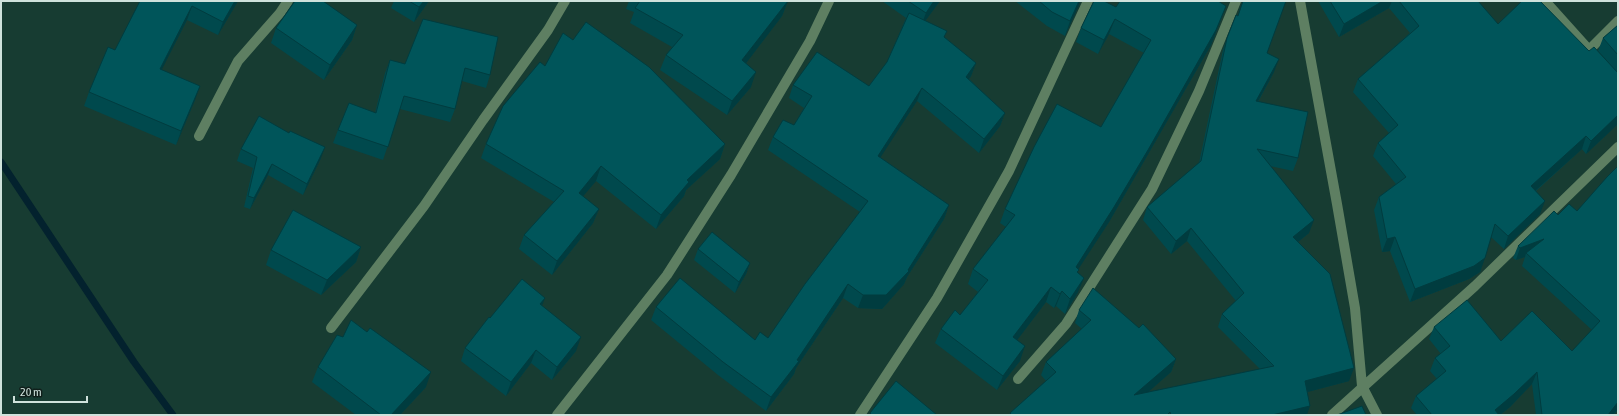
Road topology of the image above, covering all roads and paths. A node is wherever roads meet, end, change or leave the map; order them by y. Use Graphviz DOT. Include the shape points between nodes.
graph roads {
  1 [pos="288,1"];
  2 [pos="565,1"];
  3 [pos="829,1"];
  4 [pos="1088,1"];
  5 [pos="1236,1"];
  6 [pos="1300,1"];
  7 [pos="1545,1"];
  8 [pos="1618,21"];
  9 [pos="1589,50"];
  10 [pos="1604,66"];
  11 [pos="199,136"];
  12 [pos="1618,147"];
  13 [pos="331,328"];
  14 [pos="1018,380"];
  15 [pos="1362,386"];
  16 [pos="557,415"];
  17 [pos="860,415"];
  18 [pos="1332,415"];
  19 [pos="1377,415"];
  1 -- 11 [label="street" via="238,62"];
  2 -- 13 [label="street" via="548,30 424,206"];
  3 -- 16 [label="street" via="810,41 731,175 667,274"];
  4 -- 17 [label="street" via="1009,171 937,298"];
  5 -- 14 [label="street" via="1199,91 1152,190 1066,324"];
  6 -- 15 [label="street" via="1354,308"];
  7 -- 9 [label="street"];
  8 -- 9 [label="street"];
  9 -- 10 [label="street"];
  12 -- 15 [label="street" via="1475,286"];
  15 -- 18 [label="street"];
  15 -- 19 [label="street"];
}
